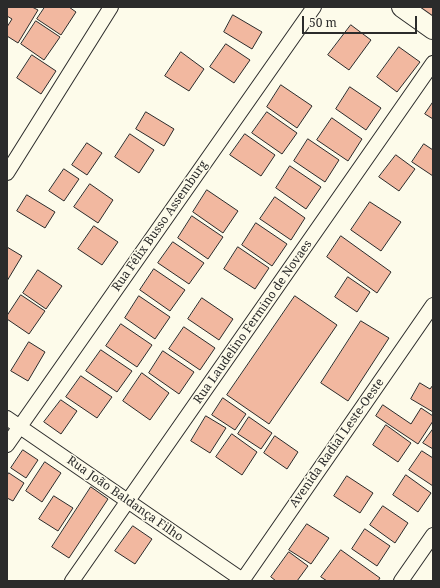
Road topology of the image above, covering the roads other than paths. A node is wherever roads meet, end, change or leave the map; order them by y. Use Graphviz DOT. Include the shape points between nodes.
graph roads {
  1 [pos="111,7"];
  2 [pos="314,7"];
  3 [pos="402,7"];
  4 [pos="433,29"];
  5 [pos="433,63"];
  6 [pos="11,157"];
  7 [pos="7,173"];
  8 [pos="433,305"];
  9 [pos="7,418"];
  10 [pos="20,427"];
  11 [pos="7,445"];
  12 [pos="128,501"];
  13 [pos="433,535"];
  14 [pos="72,581"];
  15 [pos="243,581"];
  16 [pos="401,581"];
  1 -- 6 [label="street"];
  2 -- 10 [label="street, Rua Félix Busso Assemburg"];
  3 -- 4 [label="main road"];
  5 -- 12 [label="street, Rua Laudelino Fermino de Novaes"];
  6 -- 7 [label="street"];
  8 -- 15 [label="street, Avenida Radial Leste-Oeste"];
  9 -- 10 [label="street, Rua João Baldança Filho"];
  10 -- 11 [label="street, Rua Félix Busso Assemburg"];
  10 -- 12 [label="street, Rua João Baldança Filho"];
  12 -- 14 [label="street, Rua Laudelino Fermino de Novaes"];
  12 -- 15 [label="street, Rua João Baldança Filho"];
  13 -- 16 [label="street"];
}
